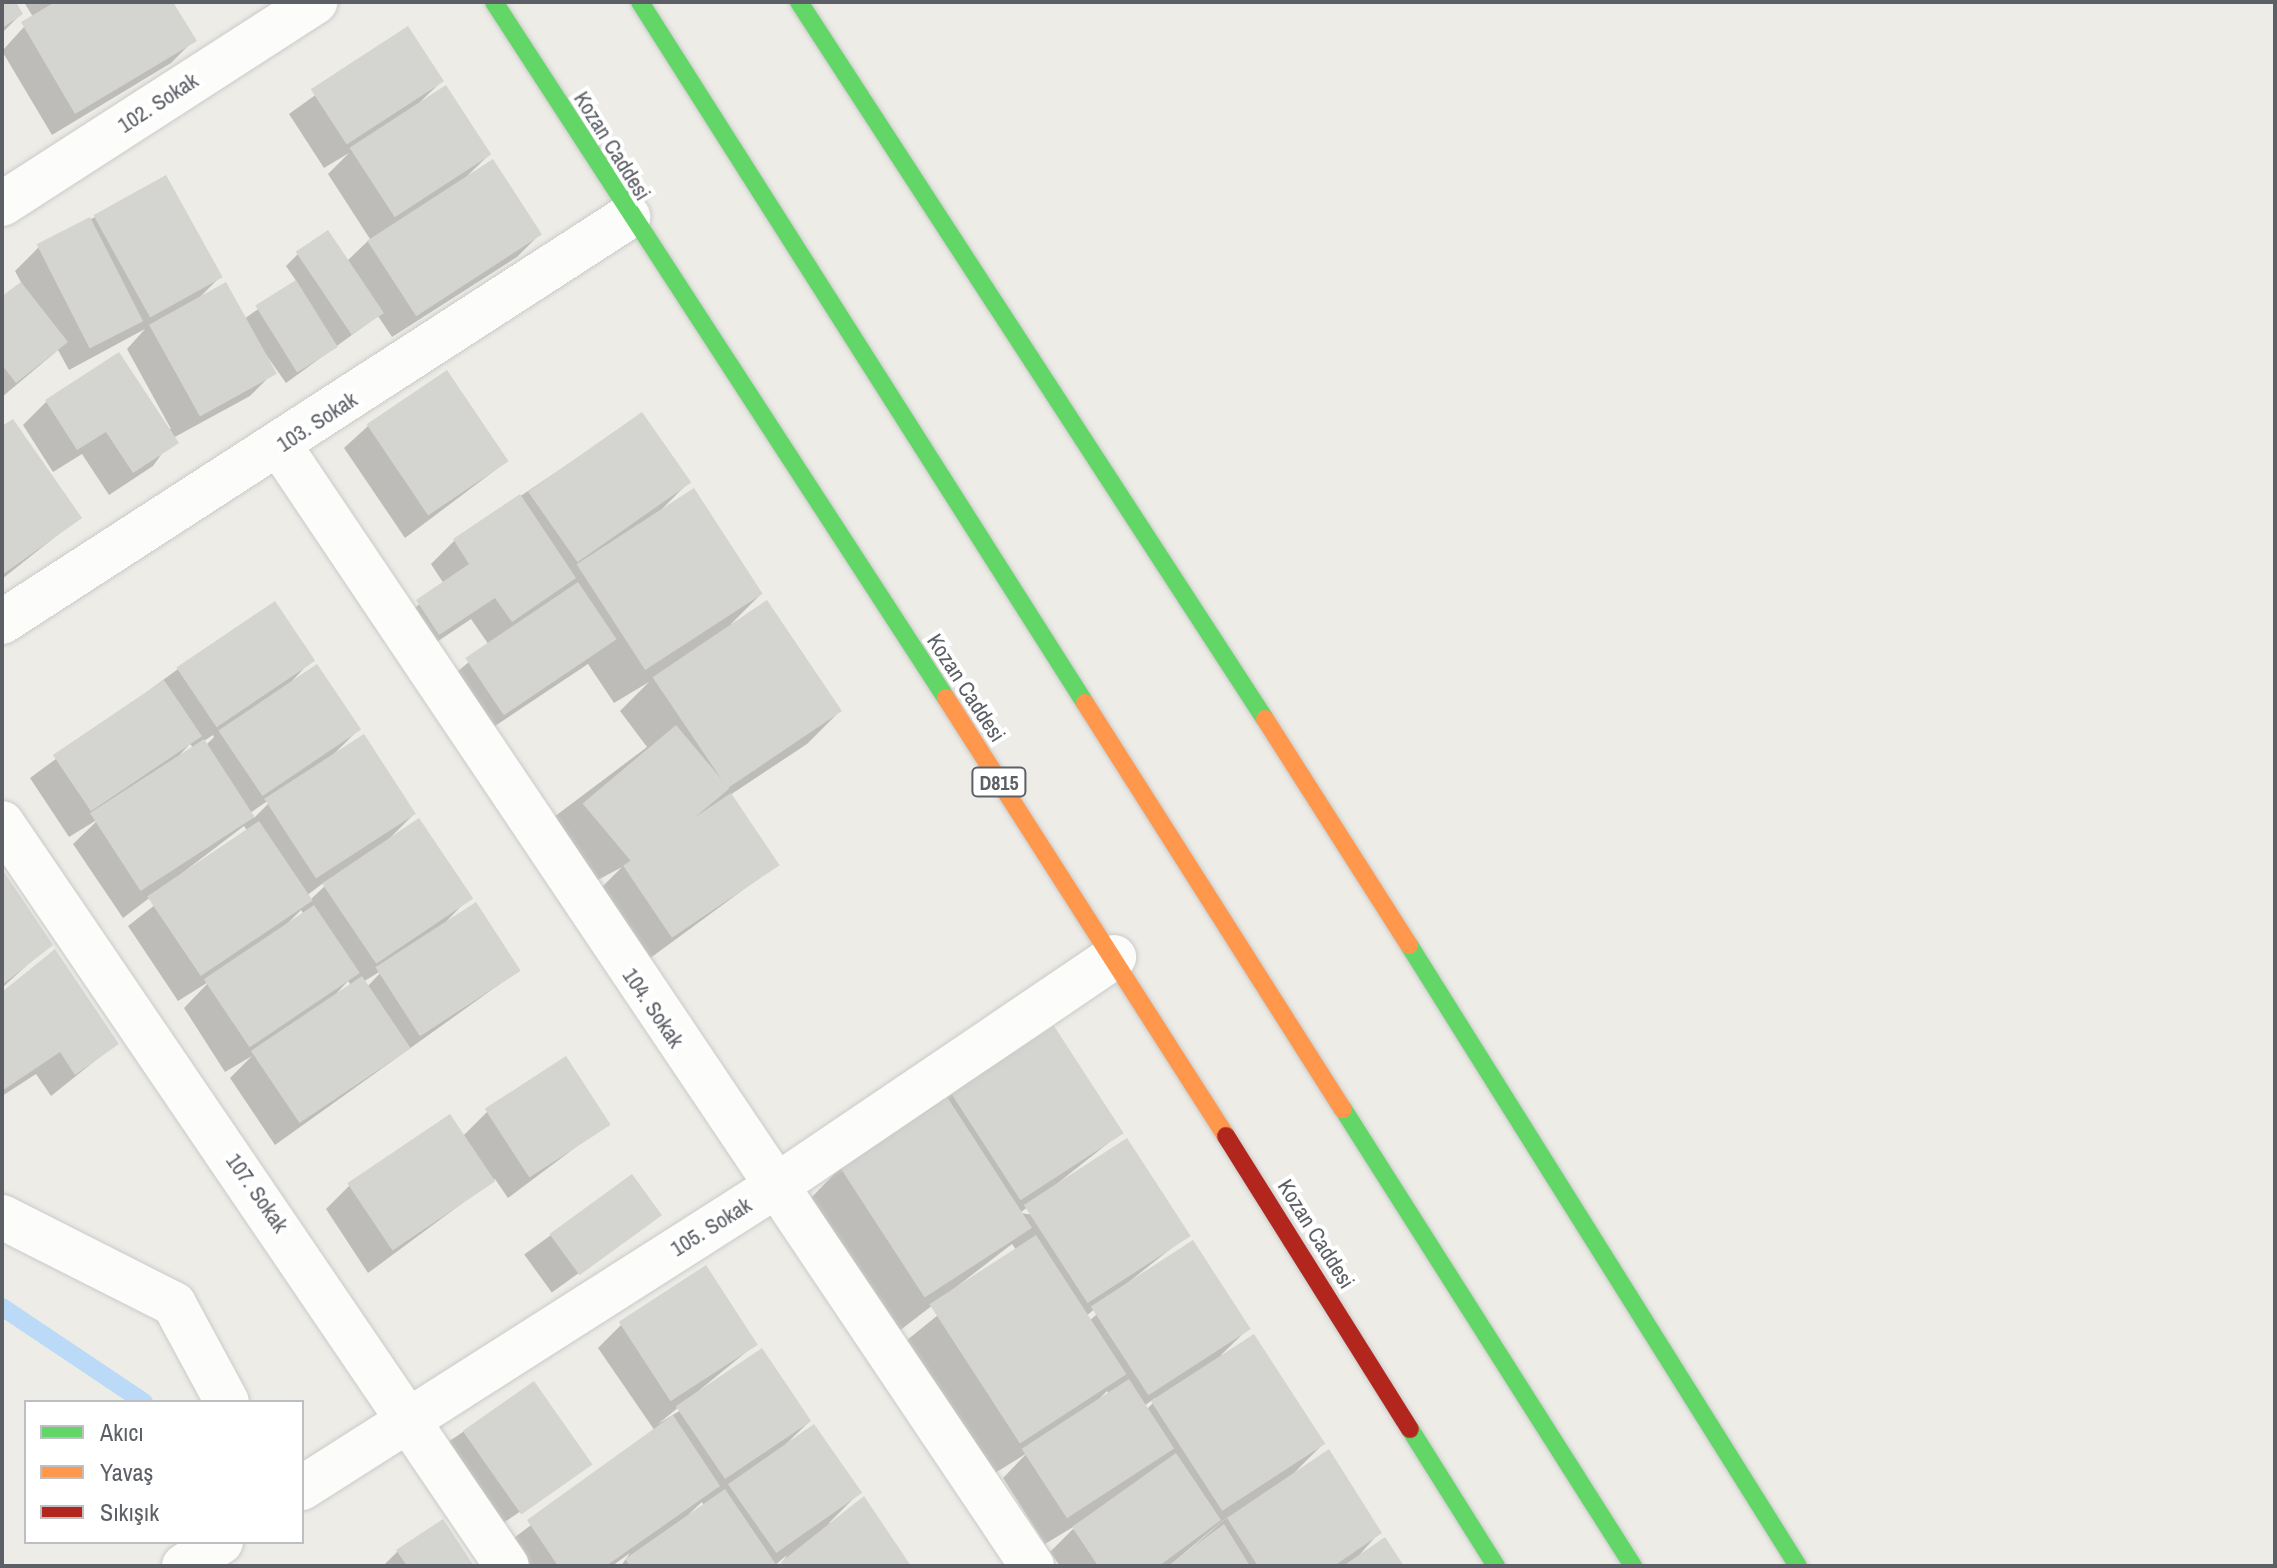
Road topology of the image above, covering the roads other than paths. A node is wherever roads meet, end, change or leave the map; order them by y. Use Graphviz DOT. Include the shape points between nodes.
graph roads {
  1 [pos="315,2"];
  2 [pos="494,2"];
  3 [pos="640,2"];
  4 [pos="799,2"];
  5 [pos="2,204"];
  6 [pos="628,217"];
  7 [pos="280,446"];
  8 [pos="2,622"];
  9 [pos="2,823"];
  10 [pos="1114,957"];
  11 [pos="773,1188"];
  12 [pos="2,1217"];
  13 [pos="226,1400"];
  14 [pos="411,1417"];
  15 [pos="304,1487"];
  16 [pos="218,1544"];
  17 [pos="184,1566"];
  18 [pos="507,1566"];
  19 [pos="1032,1566"];
  20 [pos="1496,1566"];
  21 [pos="1633,1566"];
  22 [pos="1798,1566"];
  1 -- 5 [label="street, 102. Sokak"];
  2 -- 6 [label="main road, Kozan Caddesi / D815"];
  3 -- 21 [label="main road"];
  4 -- 22 [label="main road" via="1352,853"];
  6 -- 7 [label="street, 103. Sokak"];
  6 -- 10 [label="main road, Kozan Caddesi / D815"];
  7 -- 8 [label="street, 103. Sokak"];
  7 -- 11 [label="street, 104. Sokak"];
  9 -- 14 [label="street, 107. Sokak"];
  10 -- 11 [label="street, 105. Sokak"];
  10 -- 20 [label="main road, Kozan Caddesi / D815"];
  11 -- 14 [label="street, 105. Sokak"];
  11 -- 19 [label="street, 104. Sokak"];
  12 -- 13 [label="street" via="174,1304"];
  14 -- 15 [label="street, 105. Sokak"];
  14 -- 18 [label="street, 107. Sokak"];
  16 -- 17 [label="street"];
}
